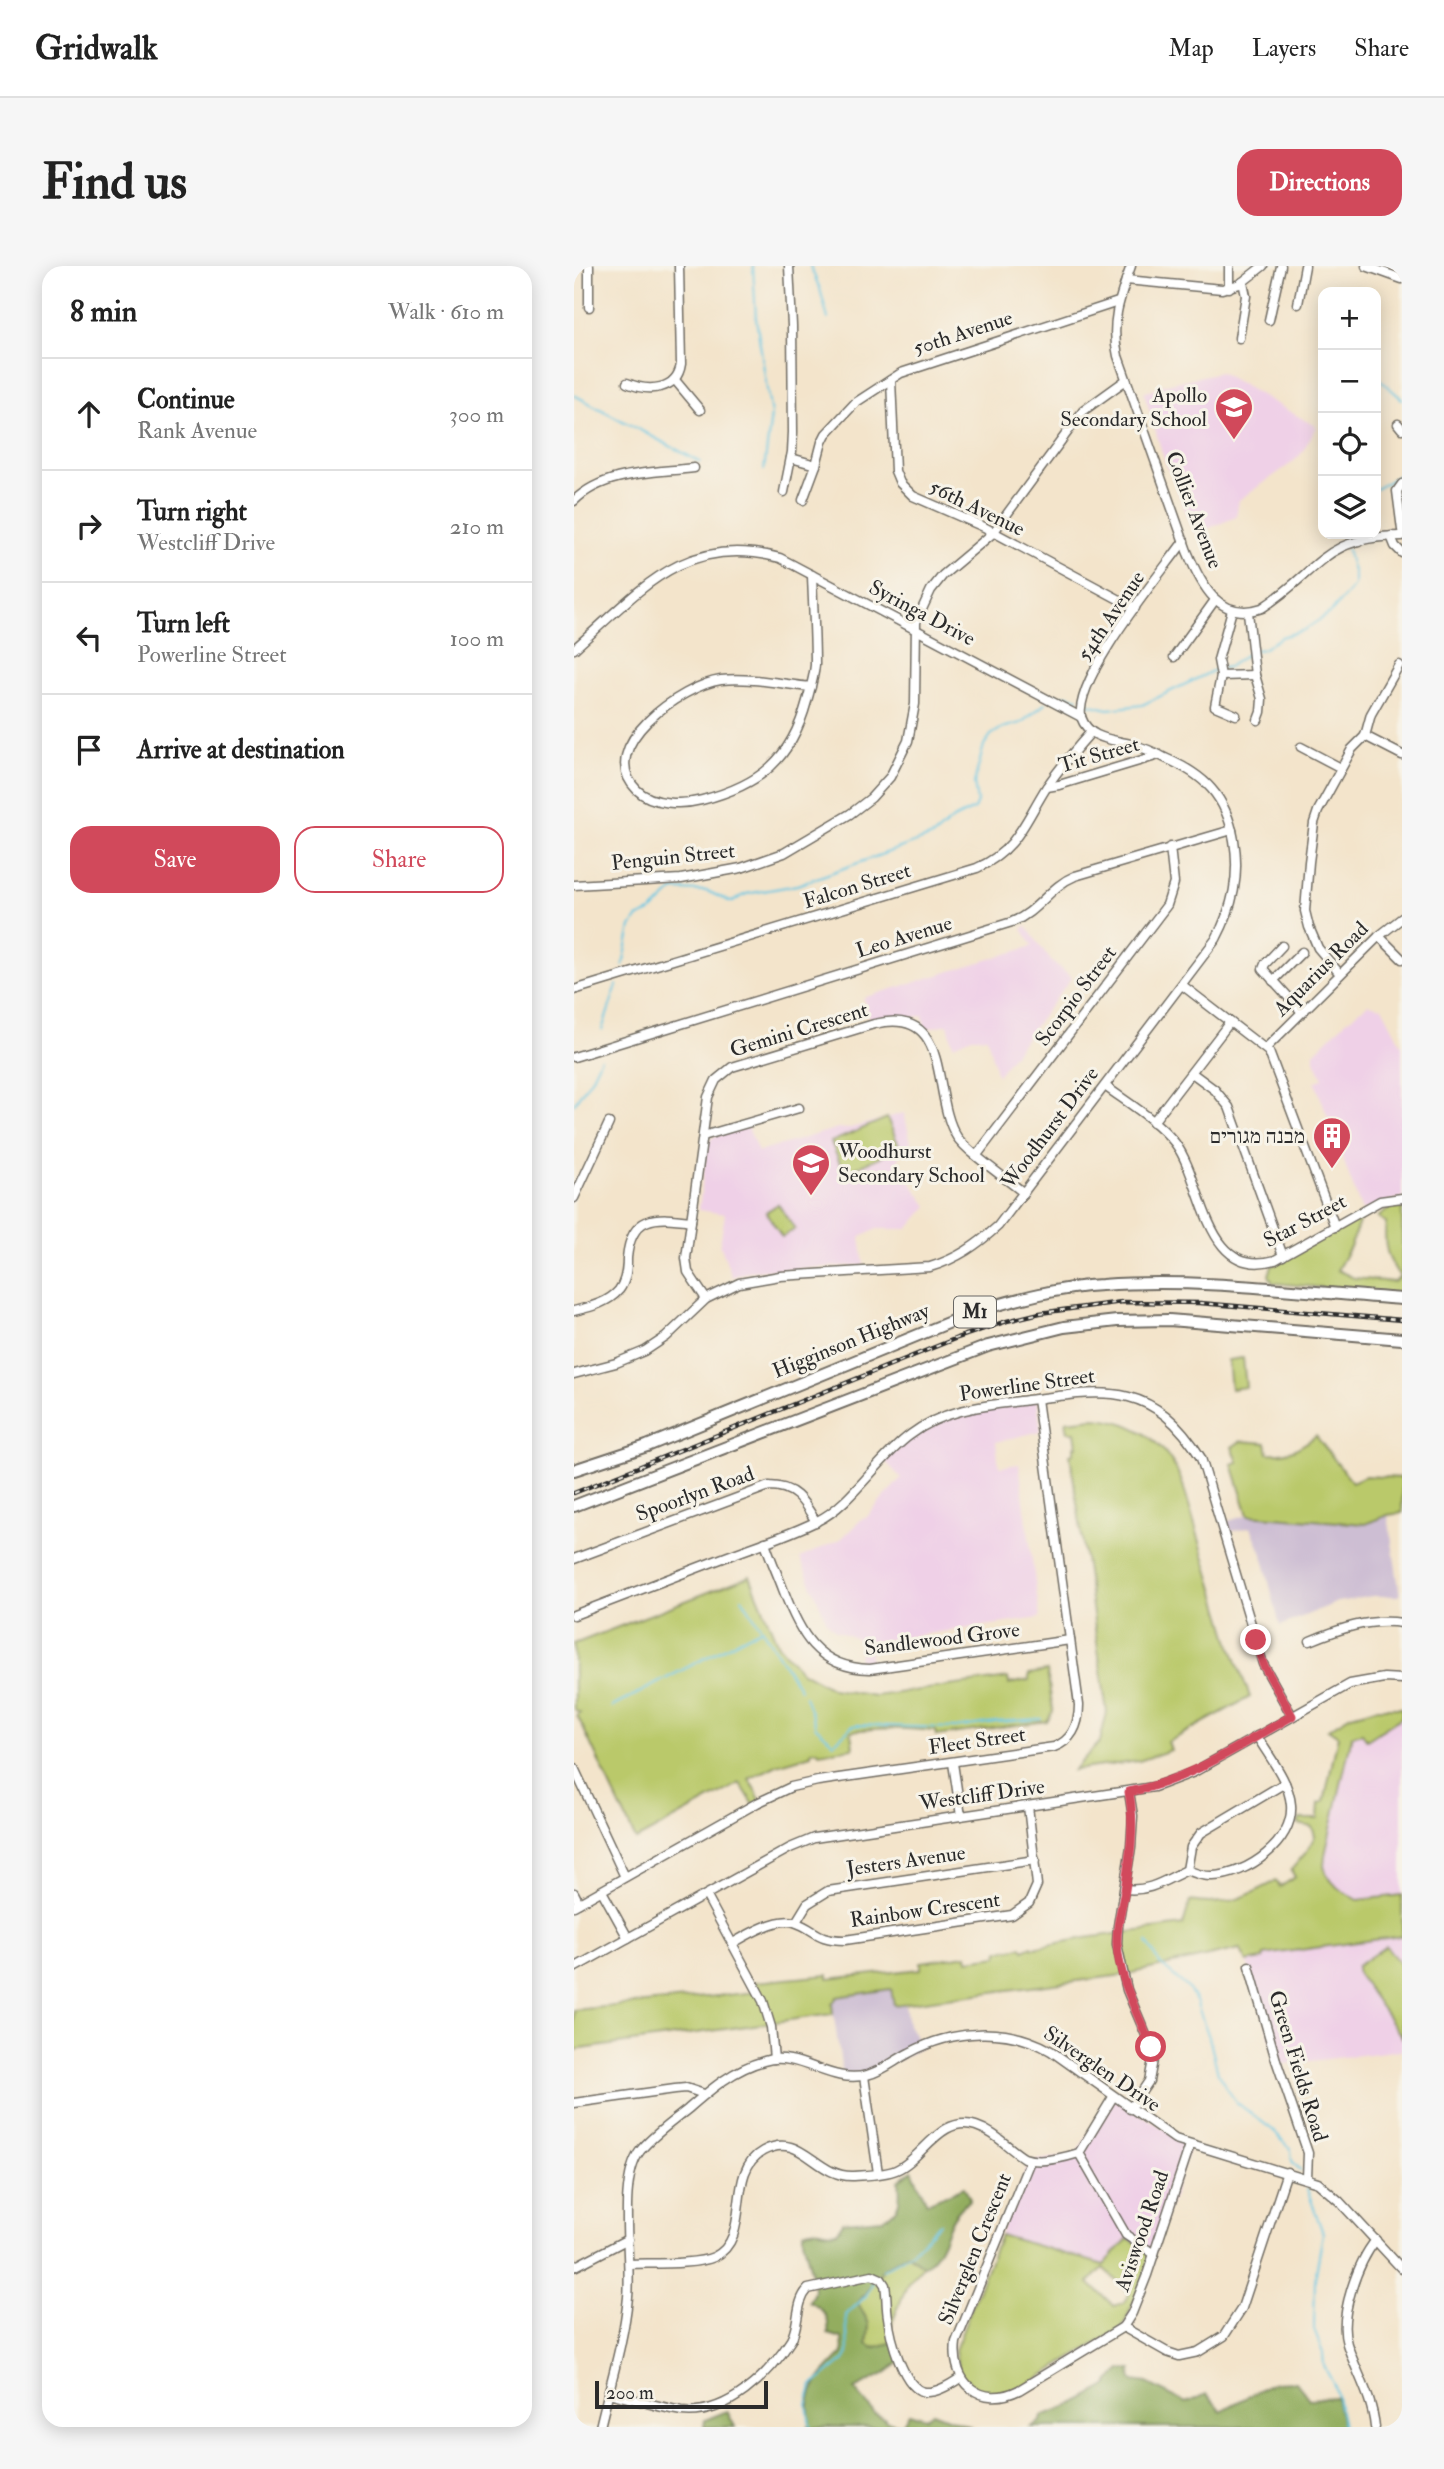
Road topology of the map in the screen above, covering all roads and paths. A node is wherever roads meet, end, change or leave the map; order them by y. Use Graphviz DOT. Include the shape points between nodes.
graph roads {
  1 [pos="589,266"];
  2 [pos="678,266"];
  3 [pos="789,266"];
  4 [pos="1131,266"];
  5 [pos="1230,266"];
  6 [pos="1263,266"];
  7 [pos="1280,266"];
  8 [pos="1305,266"];
  9 [pos="1366,266"];
  10 [pos="1402,279"];
  11 [pos="1126,280"];
  12 [pos="1243,282"];
  13 [pos="1228,288"];
  14 [pos="1118,302"];
  15 [pos="1298,304"];
  16 [pos="589,307"];
  17 [pos="1269,320"];
  18 [pos="1239,338"];
  19 [pos="675,380"];
  20 [pos="891,380"];
  21 [pos="1126,380"];
  22 [pos="627,383"];
  23 [pos="700,411"];
  24 [pos="791,458"];
  25 [pos="817,465"];
  26 [pos="694,468"];
  27 [pos="1402,484"];
  28 [pos="784,492"];
  29 [pos="803,500"];
  30 [pos="574,501"];
  31 [pos="1402,530"];
  32 [pos="993,533"];
  33 [pos="1391,536"];
  34 [pos="1402,536"];
  35 [pos="1184,541"];
  36 [pos="1402,553"];
  37 [pos="812,575"];
  38 [pos="1215,600"];
  39 [pos="1135,608"];
  40 [pos="1232,610"];
  41 [pos="1248,612"];
  42 [pos="916,630"];
  43 [pos="574,649"];
  44 [pos="1174,657"];
  45 [pos="1399,665"];
  46 [pos="1255,675"];
  47 [pos="1221,676"];
  48 [pos="811,687"];
  49 [pos="1236,715"];
  50 [pos="1081,717"];
  51 [pos="1258,720"];
  52 [pos="1091,732"];
  53 [pos="1365,736"];
  54 [pos="1301,747"];
  55 [pos="1160,755"];
  56 [pos="1402,755"];
  57 [pos="1341,768"];
  58 [pos="1047,787"];
  59 [pos="1232,830"];
  60 [pos="1170,848"];
  61 [pos="574,885"];
  62 [pos="1402,918"];
  63 [pos="1379,936"];
  64 [pos="1282,946"];
  65 [pos="1302,953"];
  66 [pos="1402,959"];
  67 [pos="1340,974"];
  68 [pos="1273,981"];
  69 [pos="1182,985"];
  70 [pos="574,990"];
  71 [pos="1302,1012"];
  72 [pos="1230,1022"];
  73 [pos="1266,1048"];
  74 [pos="574,1057"];
  75 [pos="1192,1073"];
  76 [pos="1105,1086"];
  77 [pos="799,1108"];
  78 [pos="1153,1122"];
  79 [pos="609,1123"];
  80 [pos="703,1136"];
  81 [pos="976,1155"];
  82 [pos="1024,1193"];
  83 [pos="574,1198"];
  84 [pos="1402,1198"];
  85 [pos="691,1221"];
  86 [pos="1335,1227"];
  87 [pos="1283,1256"];
  88 [pos="706,1299"];
  89 [pos="1402,1299"];
  90 [pos="574,1311"];
  91 [pos="1402,1339"];
  92 [pos="574,1374"];
  93 [pos="1037,1399"];
  94 [pos="574,1470"];
  95 [pos="574,1506"];
  96 [pos="816,1522"];
  97 [pos="765,1542"];
  98 [pos="574,1559"];
  99 [pos="574,1615"];
  100 [pos="1402,1623"];
  101 [pos="1070,1640"];
  102 [pos="1310,1641"];
  103 [pos="1402,1679"];
  104 [pos="1292,1716"];
  105 [pos="1257,1736"];
  106 [pos="953,1763"];
  107 [pos="574,1768"];
  108 [pos="1285,1783"];
  109 [pos="1129,1792"];
  110 [pos="1028,1806"];
  111 [pos="961,1816"];
  112 [pos="1035,1860"];
  113 [pos="1186,1870"];
  114 [pos="625,1877"];
  115 [pos="1125,1889"];
  116 [pos="602,1891"];
  117 [pos="574,1894"];
  118 [pos="706,1895"];
  119 [pos="576,1905"];
  120 [pos="796,1922"];
  121 [pos="628,1938"];
  122 [pos="733,1943"];
  123 [pos="1249,1966"];
  124 [pos="574,1968"];
  125 [pos="774,2059"];
  126 [pos="864,2076"];
  127 [pos="704,2094"];
  128 [pos="1113,2097"];
  129 [pos="574,2103"];
  130 [pos="1130,2109"];
  131 [pos="1190,2145"];
  132 [pos="1079,2153"];
  133 [pos="1030,2161"];
  134 [pos="1287,2172"];
  135 [pos="878,2174"];
  136 [pos="1307,2178"];
  137 [pos="628,2239"];
  138 [pos="1376,2240"];
  139 [pos="1154,2254"];
  140 [pos="629,2264"];
  141 [pos="574,2267"];
  142 [pos="1402,2269"];
  143 [pos="1123,2327"];
  144 [pos="960,2378"];
  145 [pos="608,2393"];
  146 [pos="600,2427"];
  147 [pos="1375,2427"];
  1 -- 16 [label="street"];
  2 -- 19 [label="street" via="681,364"];
  3 -- 24 [label="street"];
  4 -- 11 [label="street, Collier Avenue"];
  5 -- 13 [label="street"];
  6 -- 12 [label="street"];
  7 -- 17 [label="street"];
  8 -- 15 [label="street"];
  9 -- 10 [label="street"];
  11 -- 13 [label="street"];
  11 -- 14 [label="street, Collier Avenue"];
  12 -- 13 [label="street"];
  12 -- 18 [label="street" via="1246,296"];
  14 -- 20 [label="street, 50th Avenue" via="907,370"];
  14 -- 21 [label="street, Collier Avenue" via="1115,345"];
  19 -- 22 [label="street" via="649,388"];
  19 -- 23 [label="street"];
  20 -- 25 [label="street, 50th Avenue" via="833,425 822,442"];
  20 -- 32 [label="street, 56th Avenue" via="894,459 900,484 913,496"];
  21 -- 32 [label="street" via="1077,418"];
  21 -- 35 [label="street, Collier Avenue"];
  24 -- 25 [label="street"];
  24 -- 28 [label="street"];
  25 -- 29 [label="street"];
  26 -- 30 [label="street" via="606,481"];
  27 -- 31 [label="street" via="1397,491"];
  32 -- 39 [label="street, 56th Avenue"];
  32 -- 42 [label="street" via="939,579"];
  33 -- 34 [label="street"];
  33 -- 36 [label="street"];
  33 -- 41 [label="street" via="1337,548 1272,602"];
  35 -- 38 [label="street, Collier Avenue"];
  35 -- 39 [label="street, 54th Avenue"];
  37 -- 42 [label="street, Syringa Drive"];
  37 -- 43 [label="street, Syringa Drive" via="780,558 745,552 689,559 654,580"];
  37 -- 48 [label="street" via="815,667"];
  38 -- 40 [label="street, Collier Avenue"];
  38 -- 44 [label="street"];
  39 -- 50 [label="street, 54th Avenue" via="1100,661 1083,699"];
  40 -- 41 [label="street, Collier Avenue"];
  40 -- 47 [label="street" via="1218,660"];
  41 -- 46 [label="street"];
  42 -- 50 [label="street, Syringa Drive"];
  42 -- 61 [label="street, Penguin Street" via="915,704 905,750 890,777 850,814 784,853 740,869"];
  45 -- 53 [label="street" via="1371,714"];
  46 -- 47 [label="street"];
  46 -- 51 [label="street" via="1262,699"];
  47 -- 49 [label="street" via="1215,706"];
  48 -- 48 [label="street" via="799,728 782,757 741,788 696,802 665,801 651,799 631,783 626,771 627,748 660,711 691,690 723,680"];
  50 -- 52 [label="street, Syringa Drive"];
  52 -- 55 [label="street"];
  52 -- 58 [label="street, Falcon Street"];
  53 -- 56 [label="street"];
  53 -- 57 [label="street"];
  54 -- 57 [label="street"];
  55 -- 58 [label="street, Tit Street"];
  55 -- 59 [label="street" via="1206,781"];
  57 -- 67 [label="street" via="1314,822 1306,911 1313,940"];
  58 -- 70 [label="street, Falcon Street" via="1012,844 977,868"];
  59 -- 60 [label="street, Leo Avenue"];
  59 -- 69 [label="street, Woodhurst Drive" via="1237,871 1230,910 1216,939"];
  60 -- 74 [label="street, Leo Avenue" via="1065,880 1030,914 1012,922"];
  60 -- 81 [label="street, Scorpio Street" via="1174,883 1167,905"];
  62 -- 63 [label="street, Aquarius Road"];
  63 -- 66 [label="street"];
  63 -- 67 [label="street, Aquarius Road"];
  64 -- 68 [label="street" via="1264,967"];
  65 -- 68 [label="street"];
  67 -- 71 [label="street, Aquarius Road"];
  68 -- 71 [label="street"];
  69 -- 72 [label="street"];
  69 -- 76 [label="street, Woodhurst Drive"];
  71 -- 73 [label="street, Aquarius Road"];
  72 -- 73 [label="street"];
  72 -- 75 [label="street"];
  73 -- 86 [label="street"];
  75 -- 78 [label="street"];
  75 -- 87 [label="street" via="1229,1107"];
  76 -- 78 [label="street, Star Street"];
  76 -- 82 [label="street, Woodhurst Drive"];
  77 -- 80 [label="street"];
  78 -- 87 [label="street, Star Street" via="1177,1145 1222,1247 1238,1259 1257,1264"];
  79 -- 83 [label="street"];
  80 -- 81 [label="street, Gemini Crescent" via="711,1088 727,1069 894,1020 912,1024 928,1039 955,1132"];
  80 -- 85 [label="street, Gemini Crescent"];
  81 -- 82 [label="street, Gemini Crescent"];
  82 -- 88 [label="street, Woodhurst Drive" via="987,1236 947,1261 911,1269 764,1278"];
  84 -- 86 [label="street, Star Street" via="1381,1201"];
  85 -- 88 [label="street, Gemini Crescent" via="687,1268"];
  85 -- 90 [label="street" via="664,1217 639,1226 617,1292"];
  86 -- 87 [label="street, Star Street"];
  88 -- 92 [label="street, Woodhurst Drive" via="645,1351"];
  89 -- 94 [label="highway, Higginson Highway / M1" via="1164,1283 1100,1285 1019,1299 977,1311 647,1446"];
  91 -- 95 [label="highway, M1" via="1168,1320 1064,1327 977,1350"];
  93 -- 96 [label="street, Powerline Street" via="962,1409 930,1422 905,1438 836,1509"];
  93 -- 101 [label="street, Fleet Street"];
  93 -- 104 [label="street, Powerline Street" via="1094,1391 1123,1395 1165,1414 1183,1432 1208,1477 1263,1664"];
  96 -- 97 [label="street, Powerline Street"];
  96 -- 98 [label="street, Spoorlyn Road" via="801,1497 782,1486 769,1486"];
  97 -- 99 [label="street, Powerline Street"];
  97 -- 101 [label="street, Sandlewood Grove" via="803,1634 822,1654 843,1665 865,1669"];
  100 -- 102 [label="street" via="1362,1623"];
  101 -- 106 [label="street, Fleet Street" via="1079,1716 1070,1737 1054,1747"];
  103 -- 104 [label="street, Westcliff Drive" via="1350,1684"];
  104 -- 105 [label="street, Westcliff Drive"];
  105 -- 108 [label="street"];
  105 -- 109 [label="street, Westcliff Drive" via="1194,1772"];
  106 -- 111 [label="street"];
  106 -- 114 [label="street, Fleet Street" via="791,1787"];
  107 -- 114 [label="street"];
  108 -- 113 [label="street" via="1201,1833 1191,1847"];
  108 -- 113 [label="street" via="1292,1814 1276,1844 1231,1873 1211,1876"];
  109 -- 110 [label="street, Westcliff Drive"];
  109 -- 115 [label="street" via="1133,1816"];
  110 -- 111 [label="street, Westcliff Drive"];
  110 -- 112 [label="street, Rainbow Crescent"];
  111 -- 118 [label="street, Westcliff Drive" via="814,1838"];
  112 -- 120 [label="street, Jesters Avenue" via="828,1891 807,1904"];
  112 -- 120 [label="street, Rainbow Crescent" via="1034,1896 1020,1911 1006,1917 845,1940 817,1936"];
  113 -- 115 [label="street" via="1155,1887"];
  114 -- 116 [label="street, Fleet Street"];
  115 -- 130 [label="street" via="1118,1926 1119,1959 1153,2060 1149,2081"];
  116 -- 119 [label="street, Fleet Street"];
  116 -- 121 [label="street"];
  117 -- 119 [label="street"];
  118 -- 121 [label="street, Westcliff Drive"];
  118 -- 122 [label="street"];
  120 -- 122 [label="street" via="765,1927"];
  121 -- 124 [label="street, Westcliff Drive"];
  122 -- 125 [label="street" via="763,2001"];
  123 -- 136 [label="street, Green Fields Road" via="1308,2153"];
  125 -- 126 [label="street, Silverglen Drive" via="833,2076"];
  125 -- 127 [label="street" via="746,2068"];
  126 -- 128 [label="street, Silverglen Drive" via="922,2047 998,2033 1047,2048"];
  126 -- 135 [label="street"];
  127 -- 129 [label="street" via="685,2088"];
  127 -- 137 [label="street" via="636,2157 629,2184"];
  128 -- 130 [label="street, Silverglen Drive"];
  128 -- 132 [label="street"];
  130 -- 131 [label="street, Silverglen Drive"];
  131 -- 134 [label="street, Silverglen Drive"];
  131 -- 139 [label="street, Aviswood Road"];
  132 -- 133 [label="street"];
  132 -- 139 [label="street" via="1126,2235"];
  133 -- 135 [label="street" via="987,2131 967,2124 943,2131 901,2167"];
  133 -- 144 [label="street, Silverglen Crescent" via="958,2334"];
  134 -- 136 [label="street, Silverglen Drive"];
  134 -- 143 [label="street" via="1241,2308 1224,2336 1198,2352 1179,2356"];
  135 -- 140 [label="street" via="837,2174 792,2146 767,2149 755,2156 747,2169 734,2230 724,2250 705,2259"];
  136 -- 138 [label="street, Silverglen Drive" via="1330,2192"];
  137 -- 140 [label="street"];
  137 -- 141 [label="street"];
  138 -- 142 [label="street, Silverglen Drive"];
  138 -- 147 [label="street" via="1357,2273 1344,2327 1372,2403"];
  139 -- 143 [label="street, Aviswood Road"];
  140 -- 145 [label="street" via="628,2302"];
  143 -- 144 [label="street" via="1006,2396 979,2392"];
  144 -- 145 [label="street" via="929,2392 911,2384 891,2333 885,2285 872,2275 808,2289 801,2297 789,2343 758,2380 719,2404 683,2411"];
  145 -- 146 [label="street"];
}
